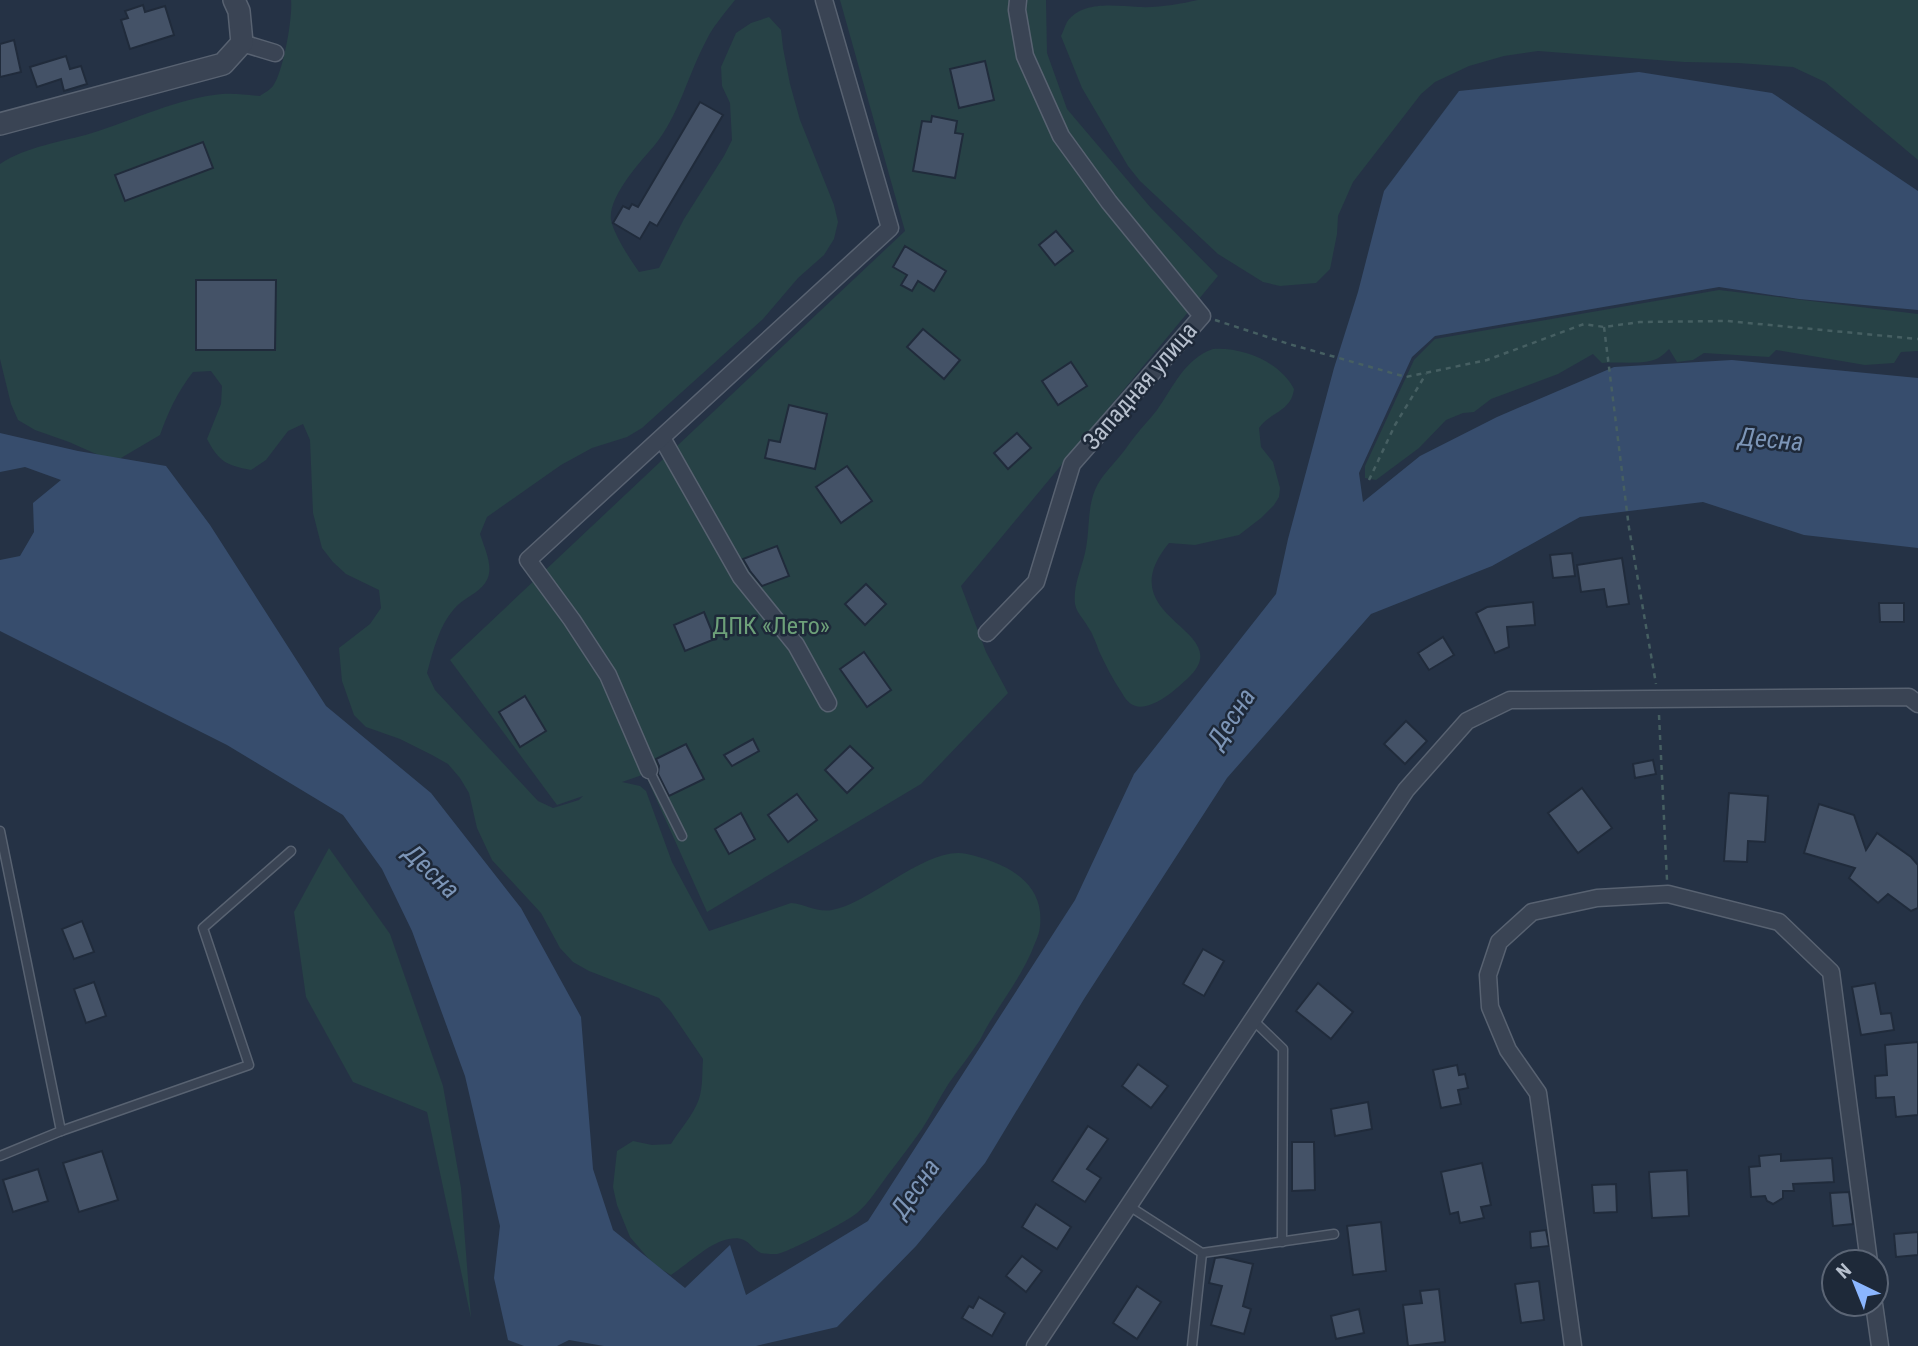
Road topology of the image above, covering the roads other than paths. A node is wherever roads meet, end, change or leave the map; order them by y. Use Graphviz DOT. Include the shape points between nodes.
graph roads {
  1 [pos="234,0"];
  2 [pos="824,0"];
  3 [pos="1018,0"];
  4 [pos="242,43"];
  5 [pos="275,53"];
  6 [pos="0,124"];
  7 [pos="662,438"];
  8 [pos="987,633"];
  9 [pos="828,703"];
  10 [pos="1918,704"];
  11 [pos="649,769"];
  12 [pos="0,831"];
  13 [pos="682,836"];
  14 [pos="291,851"];
  15 [pos="1253,1020"];
  16 [pos="61,1131"];
  17 [pos="0,1156"];
  18 [pos="1129,1206"];
  19 [pos="1334,1234"];
  20 [pos="1282,1242"];
  21 [pos="1867,1248"];
  22 [pos="1202,1252"];
  23 [pos="1876,1318"];
  24 [pos="1035,1346"];
  25 [pos="1192,1346"];
  26 [pos="1573,1346"];
  27 [pos="1880,1346"];
  1 -- 4 [label="street"];
  2 -- 7 [label="street" via="890,228"];
  3 -- 8 [label="street, Западная улица" via="1025,56 1061,136 1202,316 1072,464 1036,582"];
  4 -- 5 [label="street"];
  4 -- 6 [label="street" via="223,64"];
  7 -- 9 [label="street" via="741,578 796,645"];
  7 -- 11 [label="street" via="528,560 607,675"];
  10 -- 15 [label="street" via="1909,697 1510,701 1467,721 1406,790"];
  11 -- 13 [label="lane"];
  12 -- 16 [label="lane"];
  14 -- 16 [label="lane" via="203,928 249,1065"];
  15 -- 18 [label="street"];
  15 -- 20 [label="lane" via="1283,1049"];
  16 -- 17 [label="lane"];
  18 -- 22 [label="lane"];
  18 -- 24 [label="street"];
  19 -- 20 [label="lane"];
  20 -- 22 [label="lane"];
  21 -- 26 [label="street" via="1831,972 1779,922 1668,894 1597,898 1532,912 1499,942 1488,975 1490,1007 1508,1050 1538,1093"];
  22 -- 25 [label="lane"];
  23 -- 27 [label="street"];
}
